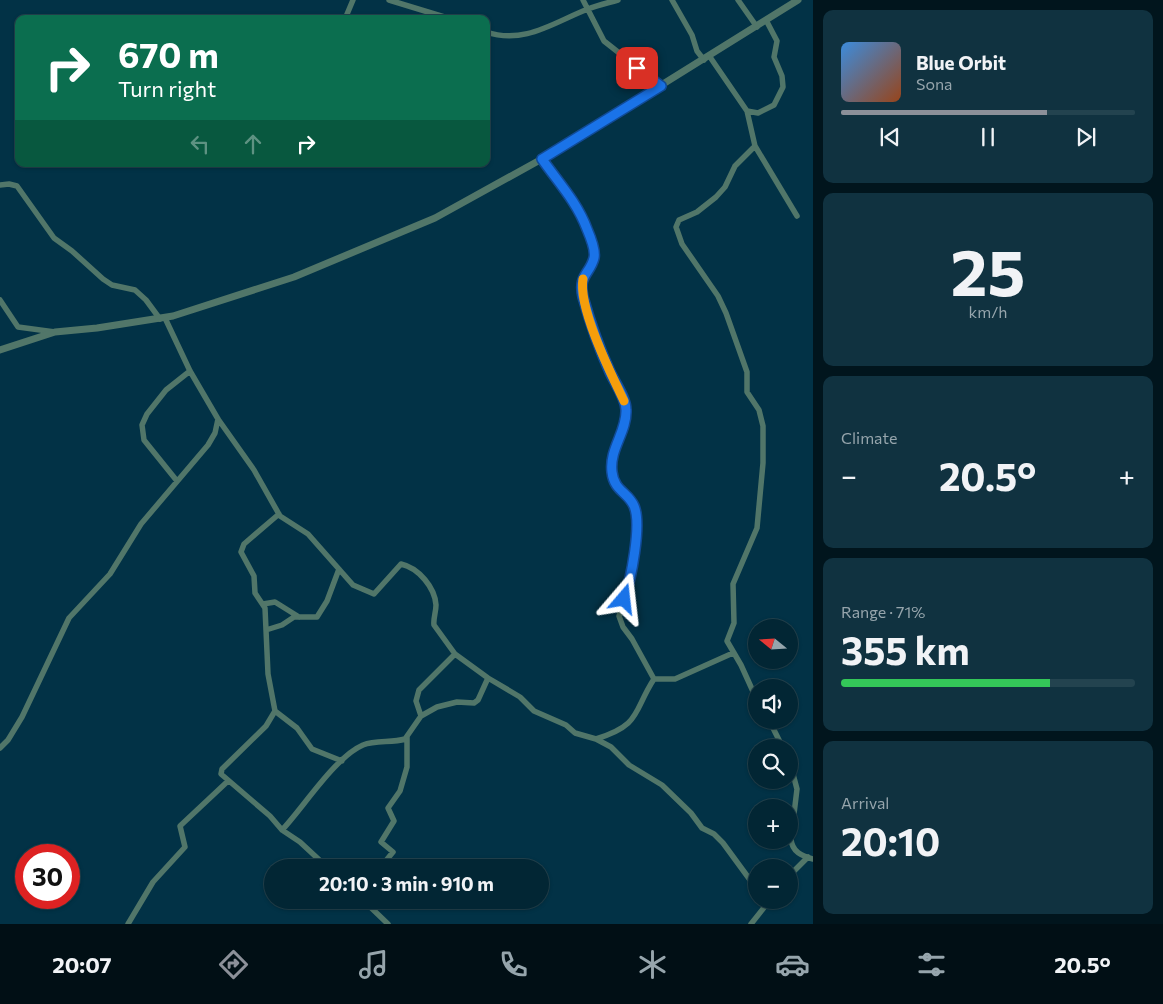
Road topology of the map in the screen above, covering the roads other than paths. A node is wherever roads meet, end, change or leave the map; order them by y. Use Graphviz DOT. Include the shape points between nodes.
graph roads {
  1 [pos="352,0"];
  2 [pos="389,0"];
  3 [pos="583,0"];
  4 [pos="618,0"];
  5 [pos="672,0"];
  6 [pos="738,0"];
  7 [pos="798,0"];
  8 [pos="588,9"];
  9 [pos="580,13"];
  10 [pos="346,15"];
  11 [pos="439,15"];
  12 [pos="591,16"];
  13 [pos="766,20"];
  14 [pos="757,27"];
  15 [pos="490,33"];
  16 [pos="707,58"];
  17 [pos="661,86"];
  18 [pos="746,111"];
  19 [pos="754,146"];
  20 [pos="542,159"];
  21 [pos="0,185"];
  22 [pos="797,216"];
  23 [pos="0,300"];
  24 [pos="163,319"];
  25 [pos="55,332"];
  26 [pos="0,350"];
  27 [pos="190,371"];
  28 [pos="218,419"];
  29 [pos="177,481"];
  30 [pos="279,514"];
  31 [pos="339,569"];
  32 [pos="263,604"];
  33 [pos="299,617"];
  34 [pos="266,630"];
  35 [pos="733,653"];
  36 [pos="455,654"];
  37 [pos="488,678"];
  38 [pos="654,678"];
  39 [pos="748,680"];
  40 [pos="275,711"];
  41 [pos="422,716"];
  42 [pos="407,738"];
  43 [pos="596,739"];
  44 [pos="0,748"];
  45 [pos="342,761"];
  46 [pos="228,781"];
  47 [pos="797,789"];
  48 [pos="282,830"];
  49 [pos="810,858"];
  50 [pos="318,859"];
  51 [pos="387,859"];
  52 [pos="798,868"];
  53 [pos="748,877"];
  54 [pos="372,909"];
  55 [pos="762,909"];
  56 [pos="128,924"];
  57 [pos="388,924"];
  58 [pos="751,924"];
  1 -- 10 [label="street"];
  2 -- 11 [label="street"];
  3 -- 8 [label="street"];
  4 -- 8 [label="street"];
  5 -- 16 [label="street" via="692,35 697,51"];
  6 -- 14 [label="street"];
  7 -- 13 [label="street"];
  8 -- 9 [label="street"];
  8 -- 12 [label="street"];
  9 -- 12 [label="street"];
  9 -- 15 [label="street" via="534,33 508,36"];
  12 -- 17 [label="street" via="604,41"];
  13 -- 14 [label="street"];
  13 -- 18 [label="street" via="777,41 774,57 783,87 774,105 758,112"];
  14 -- 16 [label="street"];
  16 -- 17 [label="street"];
  16 -- 18 [label="street"];
  17 -- 20 [label="street"];
  18 -- 19 [label="street"];
  19 -- 22 [label="street"];
  19 -- 35 [label="street" via="735,166 725,187 697,212 679,220 676,226 682,244 722,304 747,372 747,392 759,410 763,426 757,528 733,584 734,623 726,641"];
  20 -- 24 [label="street" via="434,218 294,277"];
  20 -- 38 [label="street" via="576,207 591,242 594,258 582,281 583,296 626,412 612,456 612,476 620,492 634,505 638,518 630,578 619,616"];
  21 -- 24 [label="street" via="17,186 54,238 103,280 135,290"];
  23 -- 25 [label="street" via="18,327"];
  24 -- 25 [label="street"];
  24 -- 27 [label="street"];
  25 -- 26 [label="street"];
  27 -- 28 [label="street"];
  27 -- 29 [label="street" via="166,390 142,425 144,440"];
  28 -- 29 [label="street" via="208,445"];
  28 -- 30 [label="street" via="254,470"];
  29 -- 44 [label="street" via="141,524 110,574 69,618 22,717"];
  30 -- 31 [label="street" via="308,534"];
  30 -- 32 [label="street" via="244,544 241,552 254,576 255,593"];
  31 -- 33 [label="street" via="322,612 313,618"];
  31 -- 36 [label="street" via="353,585 374,594 398,566 407,566 415,571 423,578 436,604 434,625"];
  32 -- 33 [label="street" via="275,602"];
  32 -- 34 [label="street"];
  33 -- 34 [label="street"];
  34 -- 40 [label="street" via="268,674"];
  35 -- 38 [label="street" via="675,679"];
  35 -- 39 [label="street"];
  36 -- 37 [label="street"];
  36 -- 41 [label="street" via="419,690 416,701"];
  37 -- 41 [label="street" via="474,703 444,704"];
  37 -- 43 [label="street" via="520,697 542,716 566,725 575,733"];
  38 -- 43 [label="street" via="633,720"];
  40 -- 45 [label="street" via="297,728 312,749"];
  40 -- 46 [label="street" via="266,726 222,770 221,775"];
  41 -- 42 [label="street"];
  42 -- 45 [label="street" via="365,744"];
  42 -- 51 [label="street" via="407,767 400,790 388,808 394,821 381,842 393,852"];
  43 -- 53 [label="street" via="611,747 636,770 662,785 702,828 723,843"];
  45 -- 48 [label="street"];
  46 -- 48 [label="street"];
  46 -- 56 [label="street" via="180,826 186,844 184,849 153,882"];
  47 -- 49 [label="street" via="791,844 794,850"];
  48 -- 50 [label="street"];
  49 -- 52 [label="street"];
  54 -- 57 [label="street"];
  55 -- 58 [label="street"];
}
